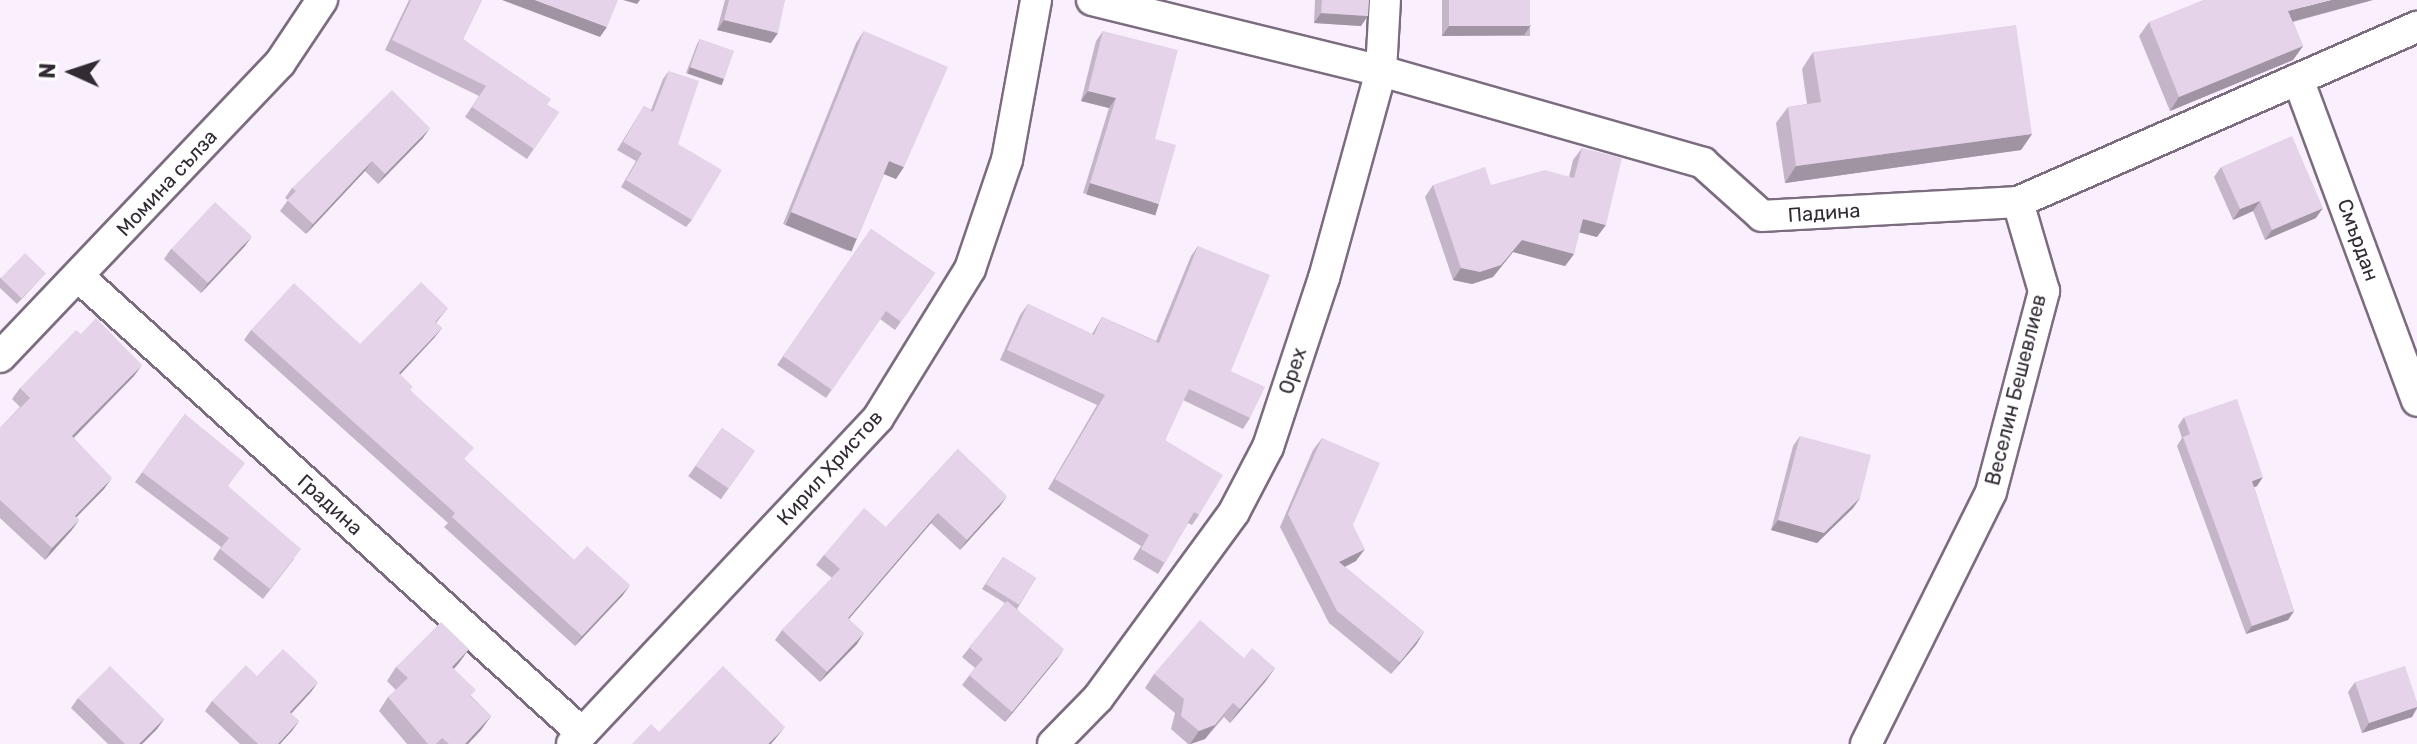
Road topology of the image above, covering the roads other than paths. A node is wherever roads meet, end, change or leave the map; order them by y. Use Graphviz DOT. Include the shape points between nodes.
graph roads {
  1 [pos="322,0"];
  2 [pos="1036,0"];
  3 [pos="1092,0"];
  4 [pos="1385,0"];
  5 [pos="2417,27"];
  6 [pos="1381,71"];
  7 [pos="2298,79"];
  8 [pos="2018,202"];
  9 [pos="79,277"];
  10 [pos="0,357"];
  11 [pos="2417,401"];
  12 [pos="577,738"];
  13 [pos="1053,744"];
  14 [pos="1866,744"];
  1 -- 9 [label="street, Момина сълза" via="280,63"];
  2 -- 12 [label="street, Кирил Христов" via="1007,160 970,269 878,418"];
  3 -- 6 [label="street, Падина"];
  4 -- 6 [label="street, Орех"];
  5 -- 7 [label="street, Падина"];
  6 -- 8 [label="street, Падина" via="1703,163 1762,216"];
  6 -- 13 [label="street, Орех" via="1324,278 1268,447 1234,512 1098,698"];
  7 -- 8 [label="street, Падина"];
  7 -- 11 [label="street, Смърдан"];
  8 -- 14 [label="street, Веселин Бешевлиев" via="2044,291 1991,492"];
  9 -- 10 [label="street, Момина сълза"];
  9 -- 12 [label="street, Градина"];
}
